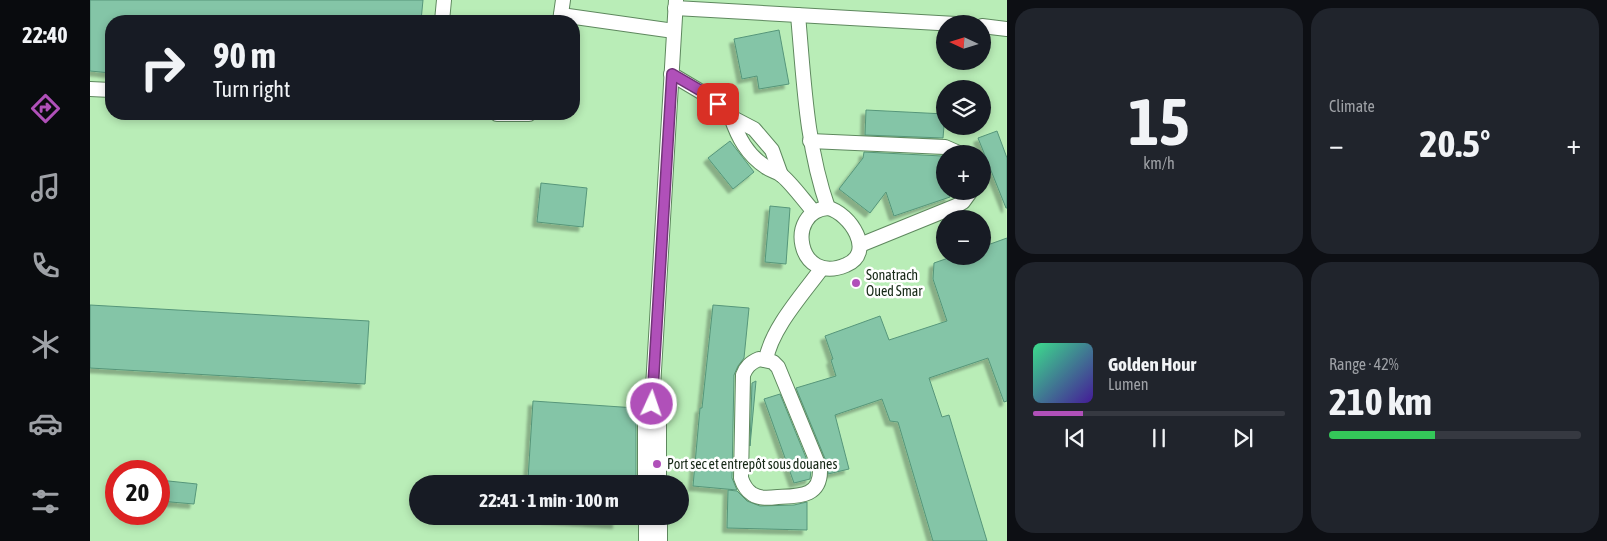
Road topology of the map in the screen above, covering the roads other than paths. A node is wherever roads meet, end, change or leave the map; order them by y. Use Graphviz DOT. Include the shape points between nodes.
graph roads {
  1 [pos="444,0"];
  2 [pos="562,0"];
  3 [pos="676,4"];
  4 [pos="443,15"];
  5 [pos="560,15"];
  6 [pos="798,15"];
  7 [pos="580,20"];
  8 [pos="936,23"];
  9 [pos="991,27"];
  10 [pos="1007,29"];
  11 [pos="674,31"];
  12 [pos="672,74"];
  13 [pos="90,88"];
  14 [pos="105,89"];
  15 [pos="731,117"];
  16 [pos="810,141"];
  17 [pos="936,147"];
  18 [pos="781,175"];
  19 [pos="964,200"];
  20 [pos="828,208"];
  21 [pos="814,212"];
  22 [pos="860,245"];
  23 [pos="822,268"];
  24 [pos="766,360"];
  25 [pos="652,404"];
  26 [pos="652,475"];
  27 [pos="653,525"];
  28 [pos="653,541"];
  1 -- 4 [label="lane"];
  2 -- 5 [label="lane"];
  3 -- 6 [label="lane"];
  3 -- 11 [label="lane"];
  6 -- 8 [label="lane"];
  6 -- 16 [label="lane"];
  7 -- 11 [label="lane"];
  9 -- 10 [label="lane"];
  11 -- 12 [label="lane"];
  12 -- 15 [label="lane" via="703,92"];
  12 -- 25 [label="lane"];
  13 -- 14 [label="lane"];
  15 -- 18 [label="lane" via="743,146 766,168"];
  15 -- 18 [label="lane" via="754,129 764,139 775,156"];
  16 -- 17 [label="lane"];
  16 -- 20 [label="lane"];
  18 -- 21 [label="lane"];
  19 -- 22 [label="lane"];
  20 -- 21 [label="lane"];
  20 -- 22 [label="lane" via="841,214 855,230"];
  21 -- 23 [label="lane" via="802,231 803,250 813,264"];
  22 -- 23 [label="lane" via="854,260 848,265"];
  23 -- 24 [label="lane" via="776,331"];
  24 -- 24 [label="lane" via="751,362 743,376 741,478 744,487 759,497 805,495 815,488 820,469 781,373 773,362"];
  25 -- 26 [label="street"];
  27 -- 28 [label="street"];
}
